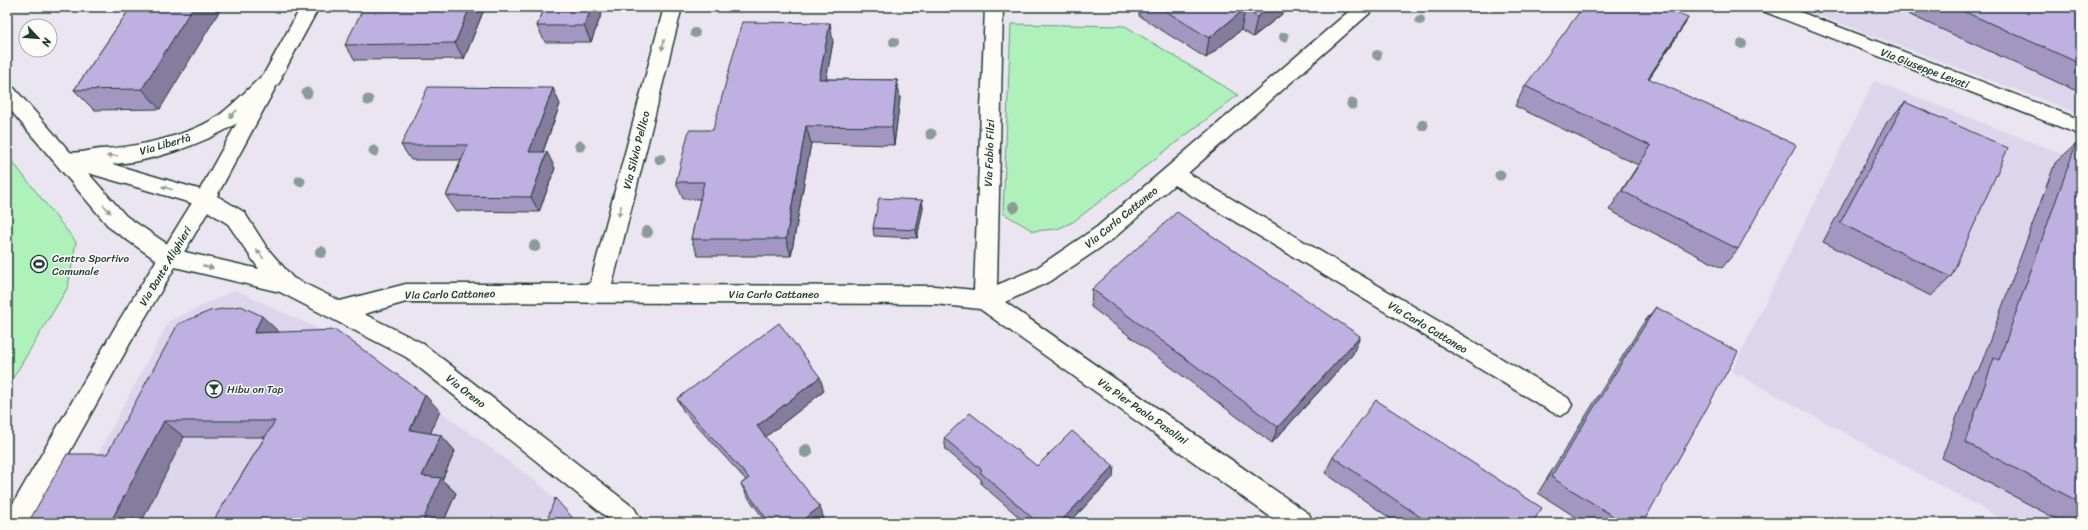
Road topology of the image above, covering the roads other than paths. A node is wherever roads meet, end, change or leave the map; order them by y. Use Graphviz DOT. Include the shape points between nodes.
graph roads {
  1 [pos="310,7"];
  2 [pos="673,7"];
  3 [pos="994,7"];
  4 [pos="1366,7"];
  5 [pos="1768,7"];
  6 [pos="272,78"];
  7 [pos="7,93"];
  8 [pos="2081,128"];
  9 [pos="63,158"];
  10 [pos="1172,174"];
  11 [pos="205,199"];
  12 [pos="170,258"];
  13 [pos="285,284"];
  14 [pos="599,293"];
  15 [pos="985,300"];
  16 [pos="339,311"];
  17 [pos="1560,405"];
  18 [pos="16,523"];
  19 [pos="630,523"];
  20 [pos="1300,523"];
  1 -- 6 [label="street, Via Dante Alighieri"];
  2 -- 14 [label="street, Via Silvio Pellico, one-way"];
  3 -- 15 [label="street, Via Fabio Filzi"];
  4 -- 10 [label="street, Via Carlo Cattaneo"];
  5 -- 8 [label="street, Via Giuseppe Levati"];
  6 -- 9 [label="street, Via Libertà, one-way" via="228,119 189,139 125,156"];
  6 -- 11 [label="street, Via Dante Alighieri"];
  7 -- 9 [label="street"];
  11 -- 9 [label="street, one-way"];
  9 -- 12 [label="street, one-way" via="118,222"];
  10 -- 15 [label="street, Via Carlo Cattaneo" via="1105,233 1043,275"];
  10 -- 17 [label="street, Via Carlo Cattaneo"];
  11 -- 12 [label="street, Via Dante Alighieri"];
  13 -- 11 [label="street, Via Oreno, one-way" via="259,254 236,218"];
  12 -- 13 [label="street, Via Oreno, one-way"];
  12 -- 18 [label="street, Via Dante Alighieri" via="125,331"];
  13 -- 16 [label="street, Via Oreno"];
  14 -- 15 [label="street, Via Carlo Cattaneo" via="935,295"];
  14 -- 16 [label="street, Via Carlo Cattaneo" via="406,293"];
  15 -- 20 [label="street, Via Pier Paolo Pasolini"];
  16 -- 19 [label="street, Via Oreno" via="414,350 625,516"];
}
